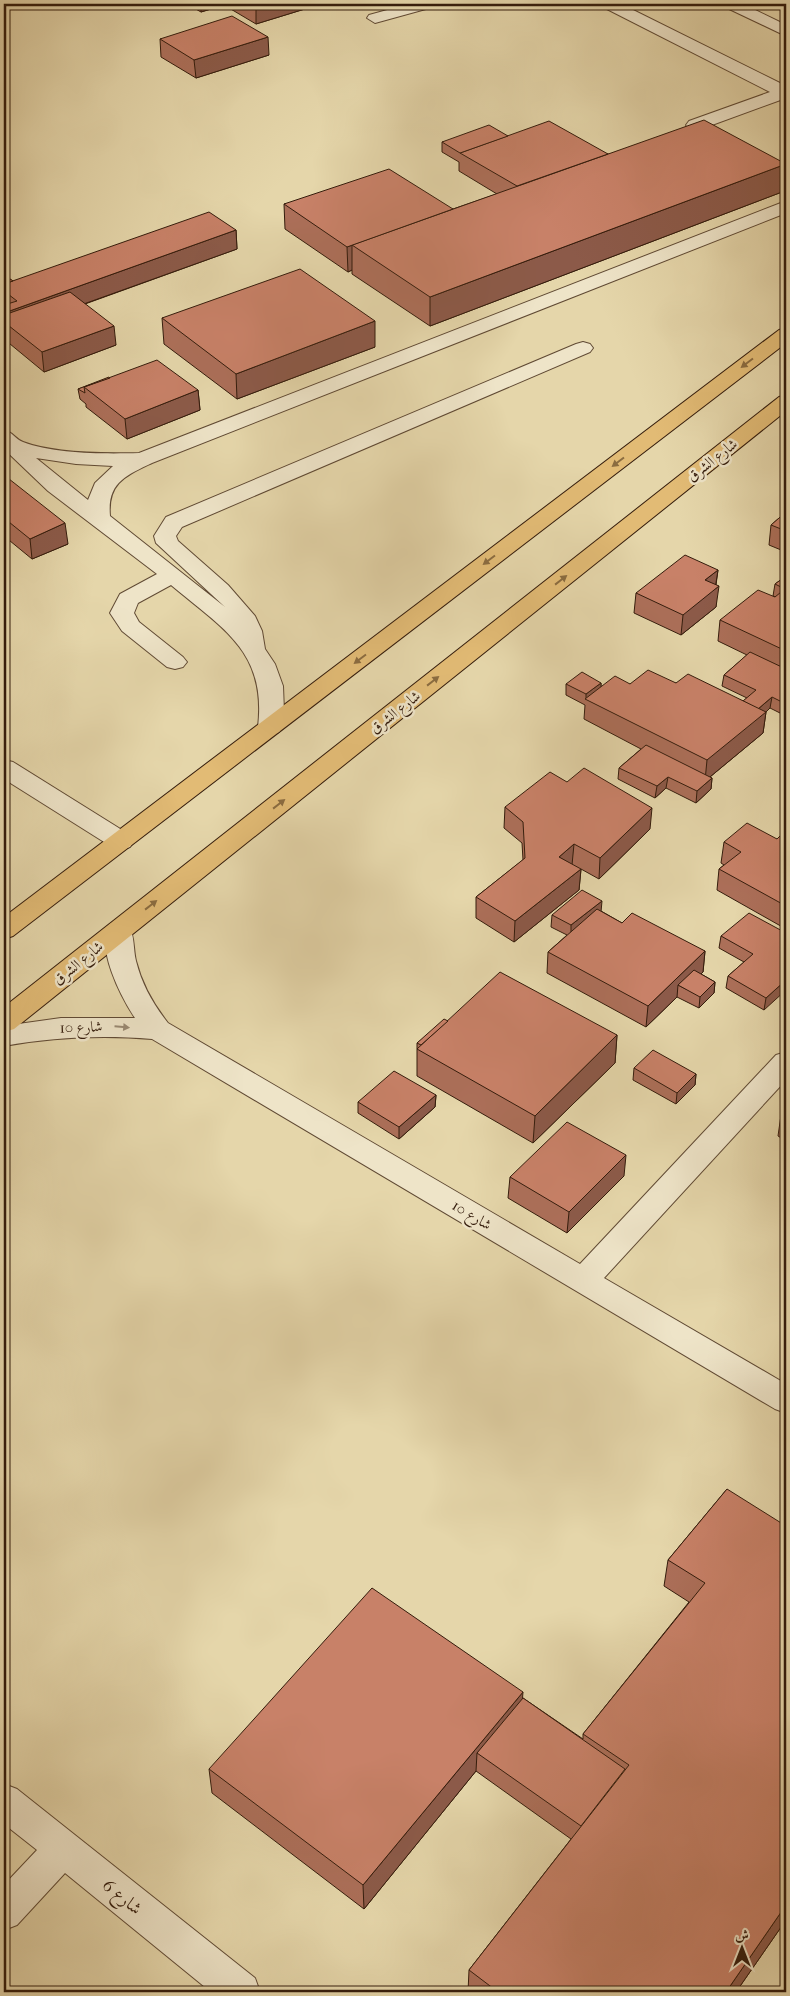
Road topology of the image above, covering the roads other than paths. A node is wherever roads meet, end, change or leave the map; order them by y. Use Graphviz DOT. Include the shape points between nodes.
graph roads {
  1 [pos="427,4"];
  2 [pos="609,4"];
  3 [pos="731,4"];
  4 [pos="374,18"];
  5 [pos="786,31"];
  6 [pos="786,92"];
  7 [pos="695,125"];
  8 [pos="786,207"];
  9 [pos="786,334"];
  10 [pos="584,348"];
  11 [pos="786,401"];
  12 [pos="8,441"];
  13 [pos="144,458"];
  14 [pos="99,519"];
  15 [pos="171,576"];
  16 [pos="254,648"];
  17 [pos="175,662"];
  18 [pos="270,727"];
  19 [pos="4,768"];
  20 [pos="121,841"];
  21 [pos="4,930"];
  22 [pos="119,930"];
  23 [pos="4,1022"];
  24 [pos="158,1030"];
  25 [pos="4,1036"];
  26 [pos="786,1062"];
  27 [pos="583,1281"];
  28 [pos="786,1400"];
  29 [pos="4,1801"];
  30 [pos="63,1849"];
  31 [pos="4,1912"];
  32 [pos="241,1992"];
  1 -- 4 [label="street"];
  2 -- 6 [label="street"];
  3 -- 5 [label="street"];
  6 -- 7 [label="street"];
  8 -- 13 [label="street"];
  9 -- 18 [label="main road, one-way"];
  10 -- 16 [label="street" via="174,522 165,536 166,543 240,610 253,634"];
  22 -- 11 [label="main road, شارع الشرق, one-way"];
  12 -- 13 [label="street" via="53,455 88,460"];
  12 -- 14 [label="street" via="41,474"];
  13 -- 14 [label="street" via="121,470 104,485 96,502"];
  14 -- 15 [label="street"];
  15 -- 16 [label="street" via="239,631"];
  15 -- 17 [label="street" via="128,599 122,613 130,626"];
  16 -- 18 [label="street" via="272,686 274,706"];
  18 -- 20 [label="main road"];
  19 -- 20 [label="street"];
  20 -- 21 [label="main road"];
  22 -- 23 [label="main road, شارع الشرق"];
  22 -- 24 [label="street, شارع 10" via="120,956 127,982"];
  25 -- 24 [label="street, شارع 10, one-way" via="69,1026"];
  24 -- 27 [label="street, شارع 10"];
  26 -- 27 [label="street"];
  27 -- 28 [label="street, شارع 10"];
  29 -- 30 [label="street, شارع 6"];
  30 -- 31 [label="street"];
  30 -- 32 [label="street, شارع 6"];
}
